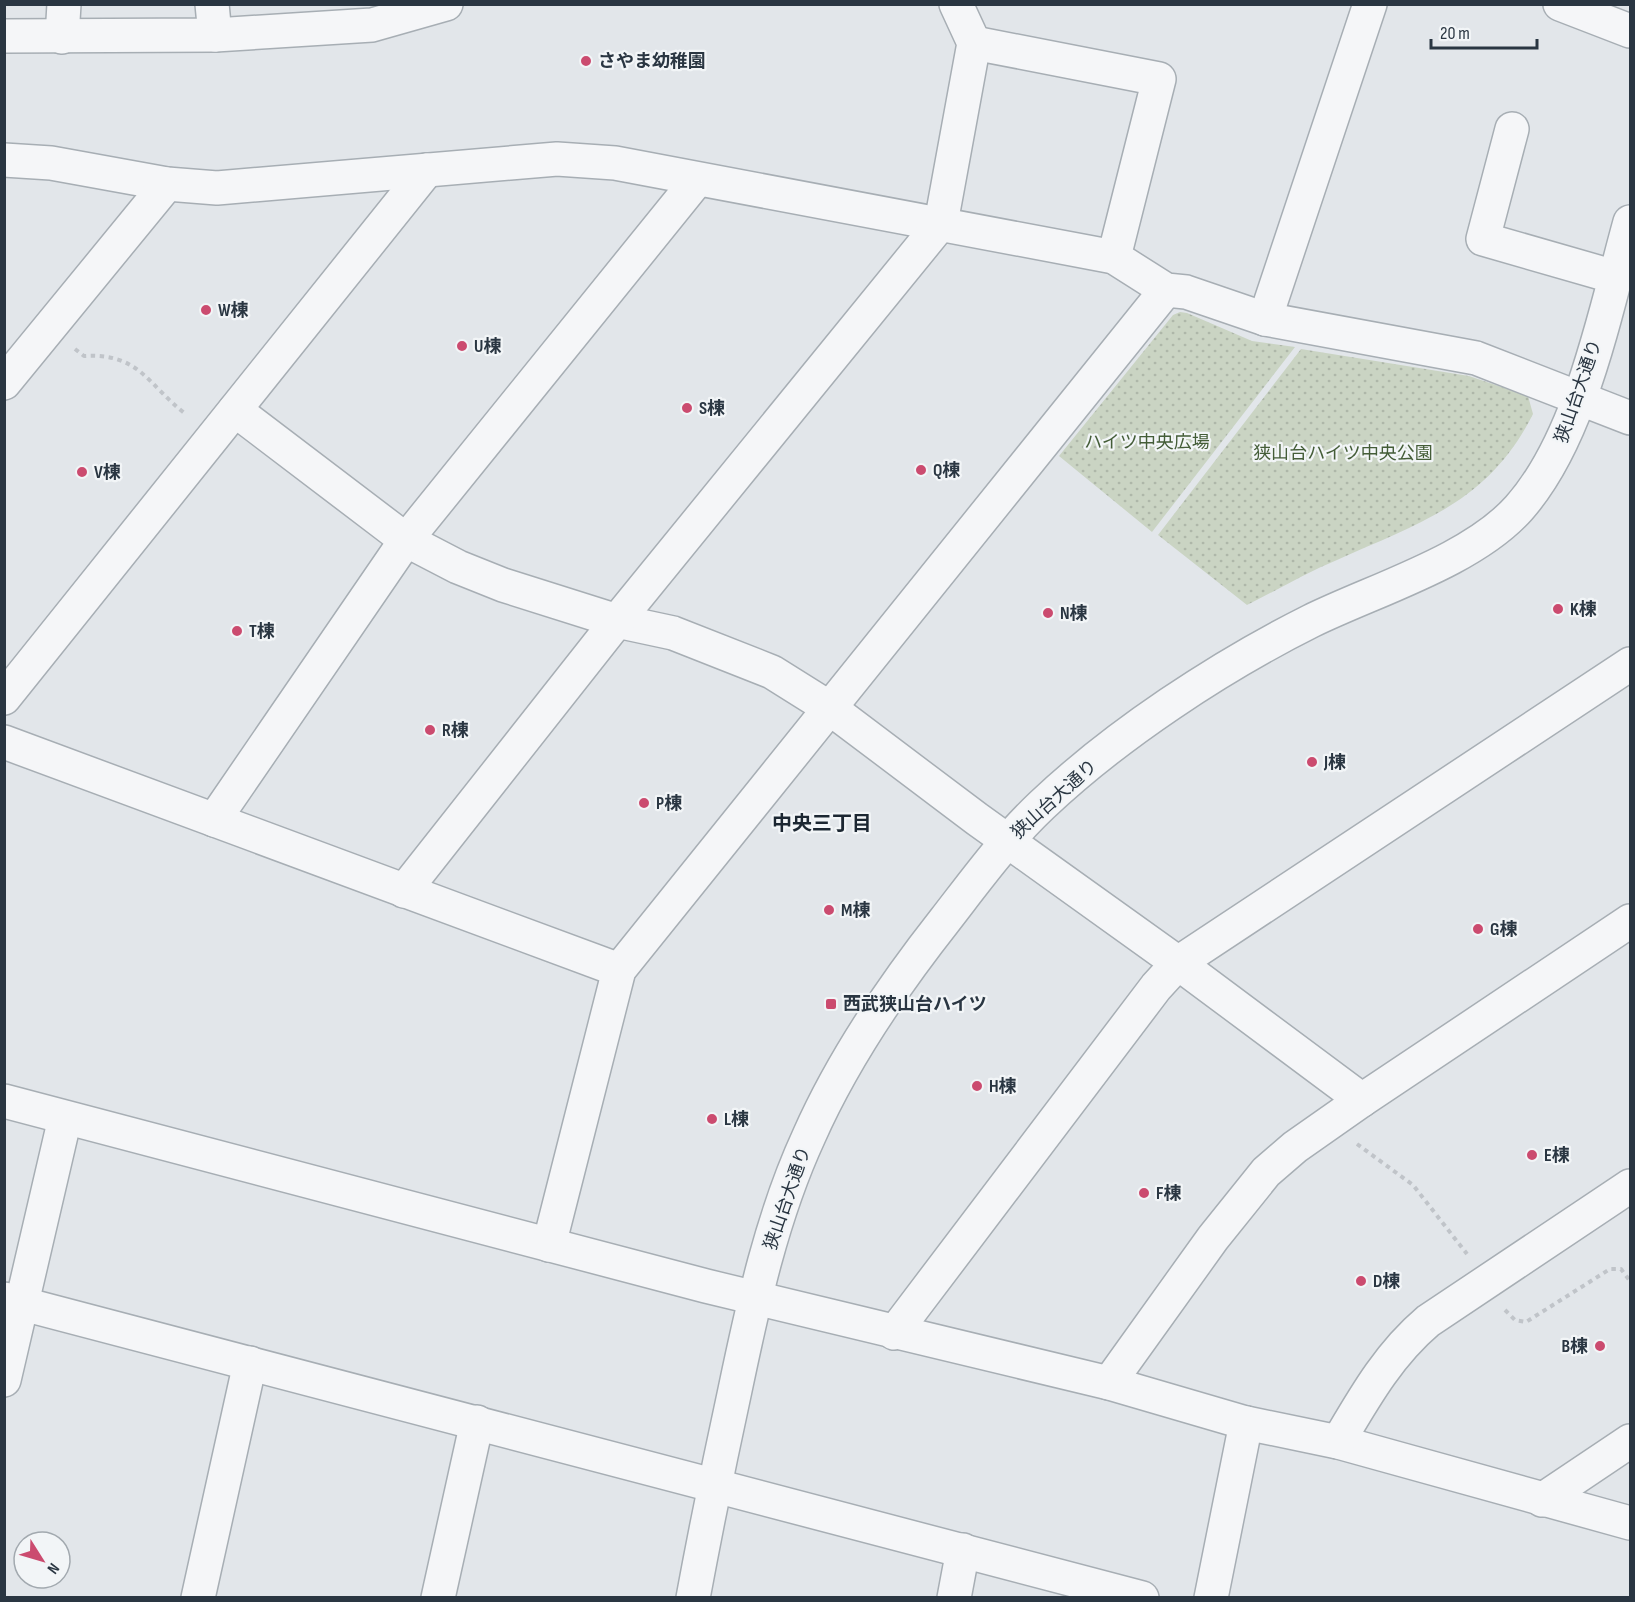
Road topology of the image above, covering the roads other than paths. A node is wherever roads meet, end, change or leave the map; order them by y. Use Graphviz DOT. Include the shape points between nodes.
graph roads {
  1 [pos="64,4"];
  2 [pos="446,4"];
  3 [pos="956,4"];
  4 [pos="1370,4"];
  5 [pos="1560,4"];
  6 [pos="371,15"];
  7 [pos="214,20"];
  8 [pos="1630,31"];
  9 [pos="4,36"];
  10 [pos="62,37"];
  11 [pos="974,44"];
  12 [pos="1512,129"];
  13 [pos="4,160"];
  14 [pos="428,170"];
  15 [pos="697,180"];
  16 [pos="167,184"];
  17 [pos="941,223"];
  18 [pos="1625,250"];
  19 [pos="1114,257"];
  20 [pos="1166,290"];
  21 [pos="1265,319"];
  22 [pos="4,383"];
  23 [pos="1580,398"];
  24 [pos="235,410"];
  25 [pos="1630,418"];
  26 [pos="406,540"];
  27 [pos="617,621"];
  28 [pos="1630,664"];
  29 [pos="4,698"];
  30 [pos="831,709"];
  31 [pos="4,742"];
  32 [pos="213,820"];
  33 [pos="1008,842"];
  34 [pos="404,891"];
  35 [pos="1630,921"];
  36 [pos="1178,963"];
  37 [pos="619,970"];
  38 [pos="1362,1100"];
  39 [pos="4,1101"];
  40 [pos="65,1118"];
  41 [pos="1630,1185"];
  42 [pos="549,1245"];
  43 [pos="754,1298"];
  44 [pos="13,1301"];
  45 [pos="894,1333"];
  46 [pos="250,1363"];
  47 [pos="4,1380"];
  48 [pos="1109,1383"];
  49 [pos="477,1422"];
  50 [pos="1246,1423"];
  51 [pos="1630,1441"];
  52 [pos="1338,1442"];
  53 [pos="715,1484"];
  54 [pos="1542,1500"];
  55 [pos="1630,1523"];
  56 [pos="963,1550"];
  57 [pos="198,1598"];
  58 [pos="438,1598"];
  59 [pos="693,1598"];
  60 [pos="954,1598"];
  61 [pos="1142,1598"];
  62 [pos="1210,1598"];
  1 -- 10 [label="street"];
  2 -- 6 [label="street"];
  3 -- 11 [label="street"];
  4 -- 21 [label="street"];
  5 -- 8 [label="street"];
  6 -- 7 [label="street"];
  7 -- 10 [label="street"];
  9 -- 10 [label="street"];
  11 -- 17 [label="street"];
  11 -- 19 [label="street" via="1159,79"];
  12 -- 18 [label="street" via="1483,239"];
  13 -- 16 [label="street" via="51,163"];
  14 -- 15 [label="street" via="557,159 615,163"];
  14 -- 16 [label="street" via="217,188"];
  14 -- 24 [label="street"];
  15 -- 17 [label="street"];
  15 -- 26 [label="street"];
  16 -- 22 [label="street"];
  17 -- 19 [label="street"];
  17 -- 27 [label="street"];
  18 -- 23 [label="street, 狭山台大通り"];
  19 -- 20 [label="street"];
  20 -- 21 [label="street" via="1186,292"];
  20 -- 30 [label="street"];
  21 -- 23 [label="street" via="1476,358"];
  23 -- 25 [label="street"];
  23 -- 33 [label="street, 狭山台大通り" via="1556,453 1536,485 1518,510 1480,541 1308,622 1199,685 1046,801"];
  24 -- 26 [label="street"];
  24 -- 29 [label="street"];
  26 -- 27 [label="street" via="503,585"];
  26 -- 32 [label="street"];
  27 -- 30 [label="street" via="673,633 725,651 772,672"];
  27 -- 34 [label="street"];
  28 -- 36 [label="street"];
  30 -- 33 [label="street"];
  30 -- 37 [label="street"];
  31 -- 32 [label="street"];
  32 -- 34 [label="street"];
  33 -- 36 [label="street"];
  33 -- 43 [label="street, 狭山台大通り" via="930,939 835,1084 808,1136"];
  34 -- 37 [label="street"];
  35 -- 38 [label="street"];
  36 -- 38 [label="street"];
  36 -- 45 [label="street"];
  37 -- 42 [label="street"];
  38 -- 48 [label="street" via="1266,1172"];
  39 -- 40 [label="street"];
  40 -- 42 [label="street"];
  40 -- 44 [label="street"];
  41 -- 52 [label="street" via="1408,1337 1367,1392"];
  42 -- 43 [label="street"];
  43 -- 45 [label="street"];
  43 -- 53 [label="street, 狭山台大通り"];
  44 -- 46 [label="street"];
  44 -- 47 [label="street"];
  45 -- 48 [label="street"];
  46 -- 49 [label="street"];
  46 -- 57 [label="street"];
  48 -- 50 [label="street"];
  49 -- 53 [label="street"];
  49 -- 58 [label="street"];
  50 -- 52 [label="street"];
  50 -- 62 [label="street"];
  51 -- 54 [label="street"];
  52 -- 54 [label="street"];
  53 -- 56 [label="street"];
  53 -- 59 [label="street, 狭山台大通り"];
  54 -- 55 [label="street"];
  56 -- 60 [label="street"];
  56 -- 61 [label="street"];
}
